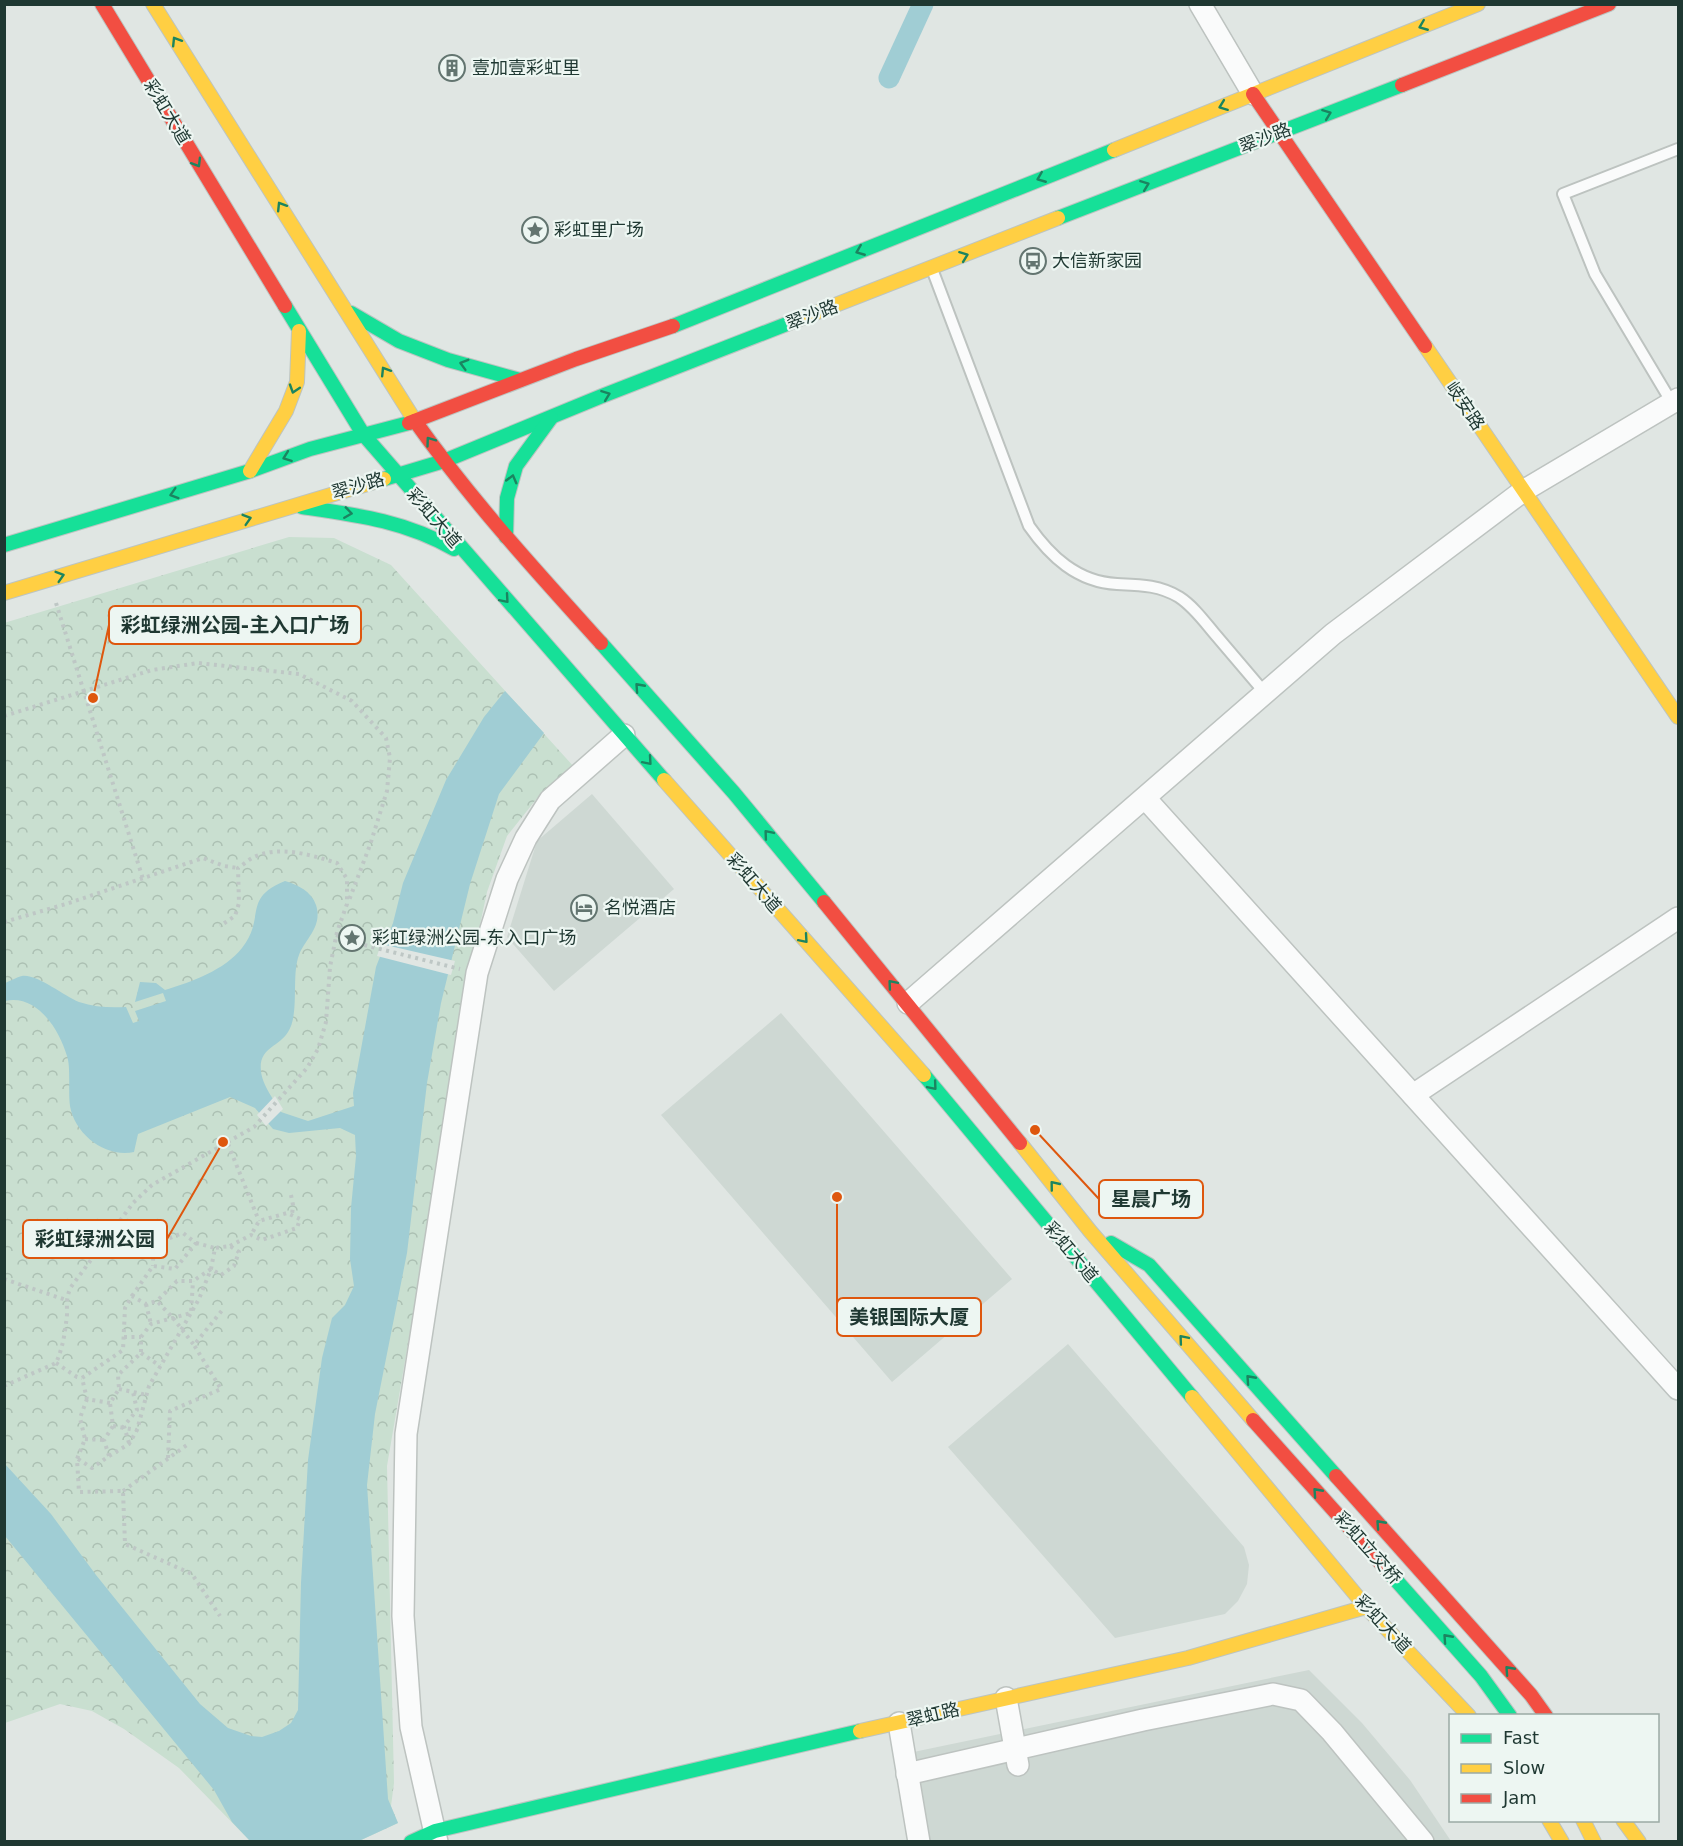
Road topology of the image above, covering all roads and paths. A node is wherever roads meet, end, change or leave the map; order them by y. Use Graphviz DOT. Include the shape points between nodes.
graph roads {
  1 [pos="102,4"];
  2 [pos="153,4"];
  3 [pos="1200,4"];
  4 [pos="1478,4"];
  5 [pos="1609,4"];
  6 [pos="1253,94"];
  7 [pos="1278,133"];
  8 [pos="1678,149"];
  9 [pos="932,268"];
  10 [pos="346,310"];
  11 [pos="299,331"];
  12 [pos="520,380"];
  13 [pos="1675,401"];
  14 [pos="552,417"];
  15 [pos="415,421"];
  16 [pos="363,434"];
  17 [pos="444,460"];
  18 [pos="250,471"];
  19 [pos="397,476"];
  20 [pos="1523,491"];
  21 [pos="290,506"];
  22 [pos="506,537"];
  23 [pos="4,545"];
  24 [pos="466,555"];
  25 [pos="48,579"];
  26 [pos="4,593"];
  27 [pos="83,692"];
  28 [pos="1265,693"];
  29 [pos="4,716"];
  30 [pos="1678,717"];
  31 [pos="624,735"];
  32 [pos="1145,798"];
  33 [pos="238,868"];
  34 [pos="143,879"];
  35 [pos="347,904"];
  36 [pos="1678,918"];
  37 [pos="4,922"];
  38 [pos="220,926"];
  39 [pos="336,935"];
  40 [pos="459,968"];
  41 [pos="908,1003"];
  42 [pos="1413,1095"];
  43 [pos="228,1144"];
  44 [pos="291,1195"];
  45 [pos="292,1215"];
  46 [pos="259,1221"];
  47 [pos="1090,1231"];
  48 [pos="251,1235"];
  49 [pos="196,1243"];
  50 [pos="230,1245"];
  51 [pos="215,1248"];
  52 [pos="153,1266"];
  53 [pos="211,1269"];
  54 [pos="4,1279"];
  55 [pos="193,1281"];
  56 [pos="132,1296"];
  57 [pos="66,1300"];
  58 [pos="157,1301"];
  59 [pos="146,1304"];
  60 [pos="224,1308"];
  61 [pos="191,1313"];
  62 [pos="172,1318"];
  63 [pos="151,1323"];
  64 [pos="182,1330"];
  65 [pos="124,1337"];
  66 [pos="141,1337"];
  67 [pos="194,1345"];
  68 [pos="141,1353"];
  69 [pos="56,1363"];
  70 [pos="160,1366"];
  71 [pos="82,1378"];
  72 [pos="1221,1384"];
  73 [pos="4,1386"];
  74 [pos="119,1389"];
  75 [pos="1678,1389"];
  76 [pos="133,1392"];
  77 [pos="147,1395"];
  78 [pos="87,1398"];
  79 [pos="110,1403"];
  80 [pos="114,1426"];
  81 [pos="124,1426"];
  82 [pos="137,1430"];
  83 [pos="85,1439"];
  84 [pos="104,1440"];
  85 [pos="129,1444"];
  86 [pos="187,1445"];
  87 [pos="109,1456"];
  88 [pos="168,1458"];
  89 [pos="77,1459"];
  90 [pos="123,1491"];
  91 [pos="1366,1607"];
  92 [pos="220,1616"];
  93 [pos="1006,1698"];
  94 [pos="1467,1714"];
  95 [pos="1509,1714"];
  96 [pos="1545,1714"];
  97 [pos="899,1723"];
  98 [pos="1017,1757"];
  99 [pos="907,1774"];
  100 [pos="499,1817"];
  101 [pos="1550,1822"];
  102 [pos="1584,1822"];
  103 [pos="1624,1822"];
  104 [pos="436,1836"];
  105 [pos="466,1837"];
  106 [pos="411,1842"];
  107 [pos="918,1842"];
  108 [pos="1423,1842"];
  109 [pos="1562,1842"];
  110 [pos="1594,1842"];
  111 [pos="1639,1842"];
  1 -- 11 [label="main road, 彩虹大道, one-way"];
  10 -- 2 [label="main road, 彩虹大道, one-way"];
  3 -- 6 [label="street"];
  4 -- 6 [label="main road, one-way"];
  7 -- 5 [label="main road, 翠沙路, one-way"];
  6 -- 7 [label="main road, 岐安路"];
  6 -- 12 [label="main road, one-way" via="669,328"];
  9 -- 7 [label="main road, 翠沙路, one-way"];
  7 -- 20 [label="main road, 岐安路"];
  8 -- 13 [label="lane" via="1563,194 1595,274"];
  14 -- 9 [label="main road, 翠沙路, one-way"];
  9 -- 28 [label="lane" via="1029,526 1044,548 1088,578 1162,588 1181,598"];
  12 -- 10 [label="main road, one-way" via="448,360 399,341"];
  15 -- 10 [label="main road, 彩虹大道, one-way"];
  11 -- 16 [label="main road, 彩虹大道"];
  11 -- 18 [label="main road, one-way" via="297,382 286,411"];
  12 -- 15 [label="main road"];
  13 -- 20 [label="street"];
  14 -- 17 [label="main road, 翠沙路"];
  22 -- 14 [label="main road, one-way" via="507,498 516,466"];
  15 -- 16 [label="main road"];
  17 -- 15 [label="main road, 彩虹大道, one-way"];
  16 -- 18 [label="main road, one-way"];
  16 -- 19 [label="main road, 彩虹大道"];
  17 -- 19 [label="main road, 翠沙路"];
  17 -- 22 [label="main road, 彩虹大道"];
  18 -- 23 [label="main road, one-way"];
  19 -- 21 [label="main road, 翠沙路"];
  19 -- 24 [label="main road, 彩虹大道"];
  20 -- 28 [label="street" via="1333,634"];
  20 -- 30 [label="main road, 岐安路"];
  21 -- 24 [label="main road, one-way" via="367,516 429,535"];
  25 -- 21 [label="main road, 翠沙路, one-way"];
  41 -- 22 [label="main road, 彩虹大道, one-way" via="734,794"];
  24 -- 31 [label="main road, 彩虹大道, one-way"];
  25 -- 26 [label="main road, 翠沙路"];
  25 -- 27 [label="path"];
  27 -- 29 [label="path"];
  27 -- 34 [label="path"];
  27 -- 35 [label="path" via="152,670 198,663 299,674 352,701 386,738 390,758 387,791"];
  28 -- 32 [label="street"];
  31 -- 91 [label="main road, 彩虹大道, one-way" via="929,1081"];
  31 -- 104 [label="street" via="550,800 532,829 507,879 477,973 406,1434 404,1627 411,1727"];
  32 -- 41 [label="street"];
  32 -- 42 [label="street"];
  33 -- 34 [label="path" via="203,858"];
  33 -- 35 [label="path" via="254,857 274,853 301,852 337,863 347,879"];
  33 -- 38 [label="path" via="236,916"];
  34 -- 37 [label="path"];
  35 -- 39 [label="path"];
  36 -- 42 [label="street"];
  39 -- 40 [label="path"];
  39 -- 43 [label="path" via="326,1022 318,1049 307,1068 254,1128"];
  47 -- 41 [label="main road, 彩虹大道, one-way"];
  42 -- 75 [label="street"];
  43 -- 46 [label="path"];
  43 -- 57 [label="path" via="170,1173 133,1203 71,1287"];
  44 -- 45 [label="path"];
  45 -- 46 [label="path"];
  45 -- 48 [label="path" via="300,1219 297,1228 262,1240"];
  46 -- 48 [label="path"];
  72 -- 47 [label="main road, 彩虹大道, one-way"];
  96 -- 47 [label="main road, one-way" via="1149,1265"];
  48 -- 50 [label="path"];
  49 -- 51 [label="path"];
  49 -- 52 [label="path" via="175,1269"];
  49 -- 52 [label="path" via="183,1233 162,1241 153,1254"];
  50 -- 51 [label="path"];
  50 -- 53 [label="path" via="238,1252 234,1266 221,1275"];
  51 -- 53 [label="path"];
  52 -- 56 [label="path"];
  53 -- 55 [label="path"];
  53 -- 61 [label="path"];
  54 -- 57 [label="path"];
  55 -- 58 [label="path" via="177,1281"];
  55 -- 61 [label="path"];
  56 -- 59 [label="path"];
  56 -- 65 [label="path" via="125,1308"];
  57 -- 69 [label="path" via="63,1347"];
  58 -- 59 [label="path"];
  58 -- 62 [label="path"];
  59 -- 63 [label="path"];
  60 -- 67 [label="path"];
  61 -- 62 [label="path"];
  61 -- 64 [label="path"];
  62 -- 63 [label="path"];
  62 -- 64 [label="path, bridge"];
  63 -- 66 [label="path"];
  64 -- 67 [label="path, bridge"];
  64 -- 70 [label="path"];
  65 -- 66 [label="path"];
  65 -- 71 [label="path" via="123,1350"];
  66 -- 68 [label="path"];
  67 -- 88 [label="path" via="221,1389 170,1411"];
  68 -- 70 [label="path"];
  68 -- 74 [label="path" via="118,1375"];
  69 -- 71 [label="path"];
  69 -- 73 [label="path"];
  70 -- 77 [label="path"];
  71 -- 78 [label="path"];
  95 -- 72 [label="main road, 彩虹立交桥, one-way" via="1481,1676"];
  74 -- 76 [label="path"];
  74 -- 79 [label="path"];
  76 -- 77 [label="path"];
  76 -- 81 [label="path" via="137,1410"];
  77 -- 82 [label="path"];
  78 -- 79 [label="path"];
  78 -- 83 [label="path" via="80,1418"];
  79 -- 80 [label="path"];
  80 -- 81 [label="path"];
  80 -- 84 [label="path"];
  81 -- 82 [label="path"];
  81 -- 85 [label="path"];
  82 -- 85 [label="path"];
  83 -- 84 [label="path"];
  83 -- 89 [label="path"];
  84 -- 87 [label="path"];
  85 -- 87 [label="path"];
  86 -- 88 [label="path"];
  87 -- 89 [label="path" via="93,1468"];
  88 -- 90 [label="path"];
  89 -- 90 [label="path" via="79,1492"];
  90 -- 92 [label="path" via="125,1544 192,1574"];
  91 -- 93 [label="main road, 翠虹路" via="1188,1658"];
  91 -- 94 [label="main road, 彩虹大道"];
  93 -- 97 [label="main road, 翠虹路"];
  93 -- 98 [label="street"];
  97 -- 99 [label="street"];
  97 -- 100 [label="main road, 翠虹路"];
  98 -- 99 [label="street"];
  98 -- 108 [label="street" via="1143,1720 1273,1694 1301,1700"];
  99 -- 107 [label="street"];
  100 -- 104 [label="main road, 翠虹路"];
  100 -- 105 [label="main road, 翠虹路"];
  101 -- 109 [label="main road"];
  102 -- 110 [label="main road"];
  103 -- 111 [label="main road"];
  104 -- 106 [label="main road, 翠虹路"];
}
